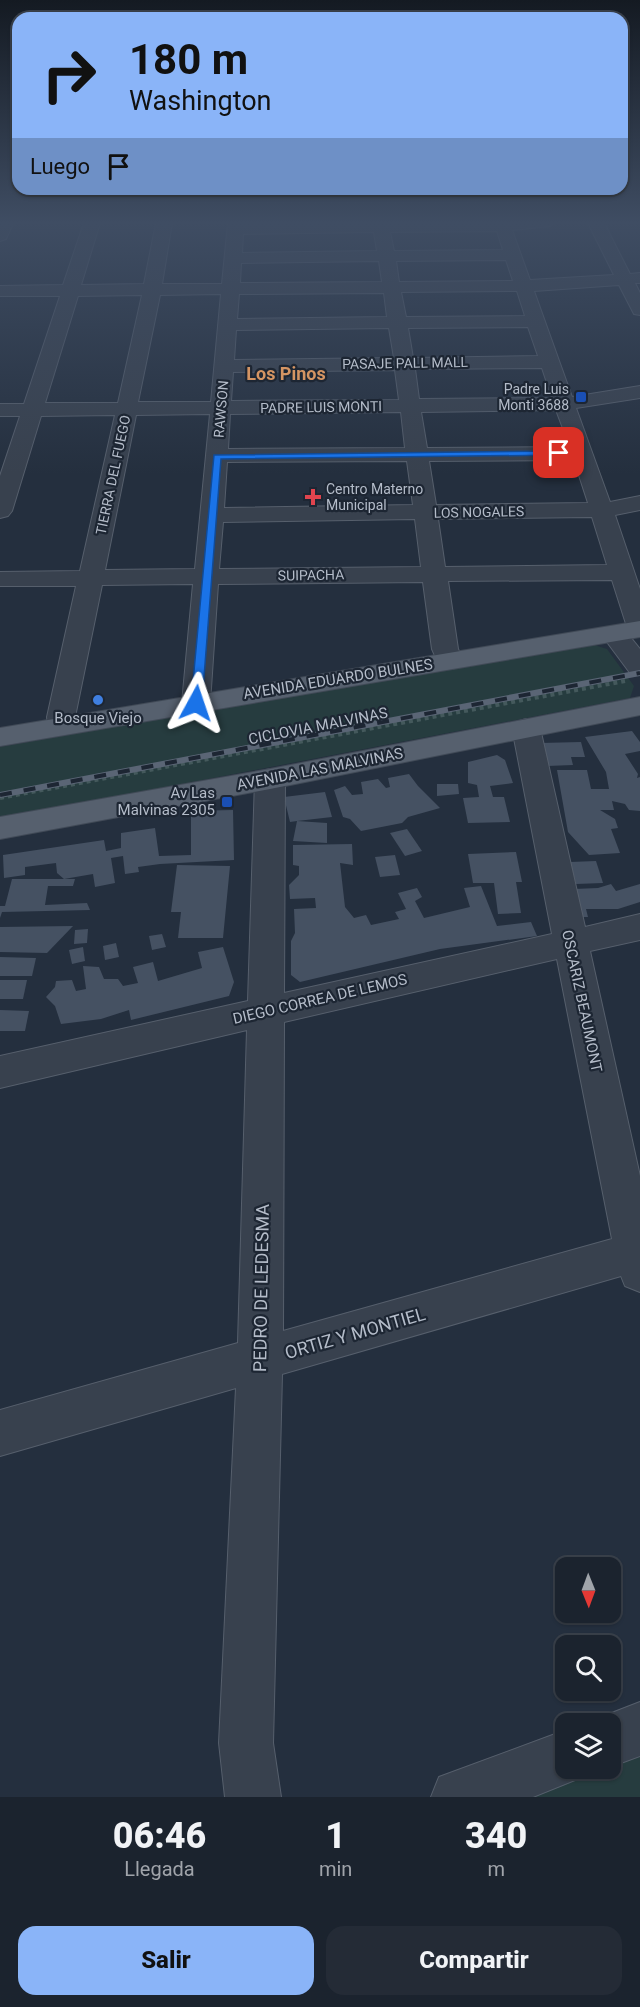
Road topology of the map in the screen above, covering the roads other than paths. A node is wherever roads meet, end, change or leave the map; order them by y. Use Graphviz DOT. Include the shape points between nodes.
graph roads {
  1 [pos="65,307"];
  2 [pos="148,307"];
  3 [pos="231,307"];
  4 [pos="396,307"];
  5 [pos="532,307"];
  6 [pos="536,321"];
  7 [pos="398,322"];
  8 [pos="229,325"];
  9 [pos="550,362"];
  10 [pos="404,363"];
  11 [pos="225,366"];
  12 [pos="640,392"];
  13 [pos="564,404"];
  14 [pos="410,406"];
  15 [pos="220,408"];
  16 [pos="127,409"];
  17 [pos="0,410"];
  18 [pos="31,410"];
  19 [pos="583,453"];
  20 [pos="417,454"];
  21 [pos="217,456"];
  22 [pos="640,503"];
  23 [pos="602,510"];
  24 [pos="0,511"];
  25 [pos="425,512"];
  26 [pos="213,515"];
  27 [pos="621,572"];
  28 [pos="433,573"];
  29 [pos="207,577"];
  30 [pos="91,578"];
  31 [pos="0,579"];
  32 [pos="631,630"];
  33 [pos="450,661"];
  34 [pos="636,685"];
  35 [pos="196,703"];
  36 [pos="62,726"];
  37 [pos="526,728"];
  38 [pos="0,737"];
  39 [pos="270,779"];
  40 [pos="0,828"];
  41 [pos="640,927"];
  42 [pos="570,944"];
  43 [pos="267,1010"];
  44 [pos="0,1072"];
  45 [pos="639,1259"];
  46 [pos="260,1360"];
  47 [pos="0,1432"];
  48 [pos="640,1729"];
  49 [pos="621,1736"];
  50 [pos="555,1761"];
  51 [pos="253,1797"];
  52 [pos="459,1797"];
  1 -- 18 [label="street"];
  2 -- 16 [label="street, TIERRA DEL FUEGO"];
  3 -- 8 [label="street, RAWSON"];
  4 -- 7 [label="street"];
  5 -- 6 [label="street"];
  6 -- 7 [label="street"];
  6 -- 9 [label="street"];
  7 -- 8 [label="street"];
  7 -- 10 [label="street"];
  8 -- 11 [label="street, RAWSON"];
  9 -- 10 [label="street, PASAJE PALL MALL"];
  9 -- 13 [label="street"];
  10 -- 11 [label="street, PASAJE PALL MALL"];
  10 -- 14 [label="street"];
  11 -- 15 [label="street, RAWSON"];
  12 -- 13 [label="street, PADRE LUIS MONTI"];
  13 -- 14 [label="street, PADRE LUIS MONTI"];
  13 -- 19 [label="street"];
  14 -- 15 [label="street, PADRE LUIS MONTI"];
  14 -- 20 [label="street"];
  15 -- 16 [label="street, PADRE LUIS MONTI"];
  15 -- 21 [label="street, RAWSON"];
  16 -- 18 [label="street, PADRE LUIS MONTI"];
  16 -- 30 [label="street, TIERRA DEL FUEGO"];
  17 -- 18 [label="street, PADRE LUIS MONTI"];
  18 -- 24 [label="street"];
  19 -- 20 [label="street"];
  19 -- 23 [label="street"];
  20 -- 21 [label="street"];
  20 -- 25 [label="street"];
  21 -- 26 [label="street, RAWSON"];
  22 -- 23 [label="street"];
  23 -- 25 [label="street, LOS NOGALES"];
  23 -- 27 [label="street"];
  25 -- 26 [label="street, LOS NOGALES"];
  25 -- 28 [label="street"];
  26 -- 29 [label="street, RAWSON"];
  27 -- 28 [label="street, SUIPACHA"];
  27 -- 32 [label="street"];
  28 -- 29 [label="street, SUIPACHA"];
  28 -- 33 [label="street"];
  29 -- 30 [label="street, SUIPACHA"];
  29 -- 35 [label="street, RAWSON"];
  30 -- 31 [label="street, SUIPACHA"];
  30 -- 36 [label="street, TIERRA DEL FUEGO"];
  32 -- 33 [label="main road, AVENIDA EDUARDO BULNES"];
  32 -- 34 [label="street"];
  33 -- 35 [label="main road, AVENIDA EDUARDO BULNES"];
  34 -- 37 [label="main road, AVENIDA LAS MALVINAS"];
  35 -- 36 [label="main road, AVENIDA EDUARDO BULNES"];
  36 -- 38 [label="main road, AVENIDA EDUARDO BULNES"];
  37 -- 39 [label="main road, AVENIDA LAS MALVINAS"];
  37 -- 42 [label="street, OSCARIZ BEAUMONT"];
  39 -- 40 [label="main road, AVENIDA LAS MALVINAS"];
  39 -- 43 [label="street, PEDRO DE LEDESMA"];
  41 -- 42 [label="street, DIEGO CORREA DE LEMOS"];
  42 -- 43 [label="street, DIEGO CORREA DE LEMOS"];
  42 -- 45 [label="street, OSCARIZ BEAUMONT"];
  43 -- 44 [label="street, DIEGO CORREA DE LEMOS"];
  43 -- 46 [label="street, PEDRO DE LEDESMA"];
  45 -- 46 [label="street, ORTIZ Y MONTIEL"];
  46 -- 47 [label="street, ORTIZ Y MONTIEL"];
  46 -- 51 [label="street, PEDRO DE LEDESMA" via="246,1743"];
  48 -- 49 [label="street"];
  50 -- 52 [label="street"];
}
